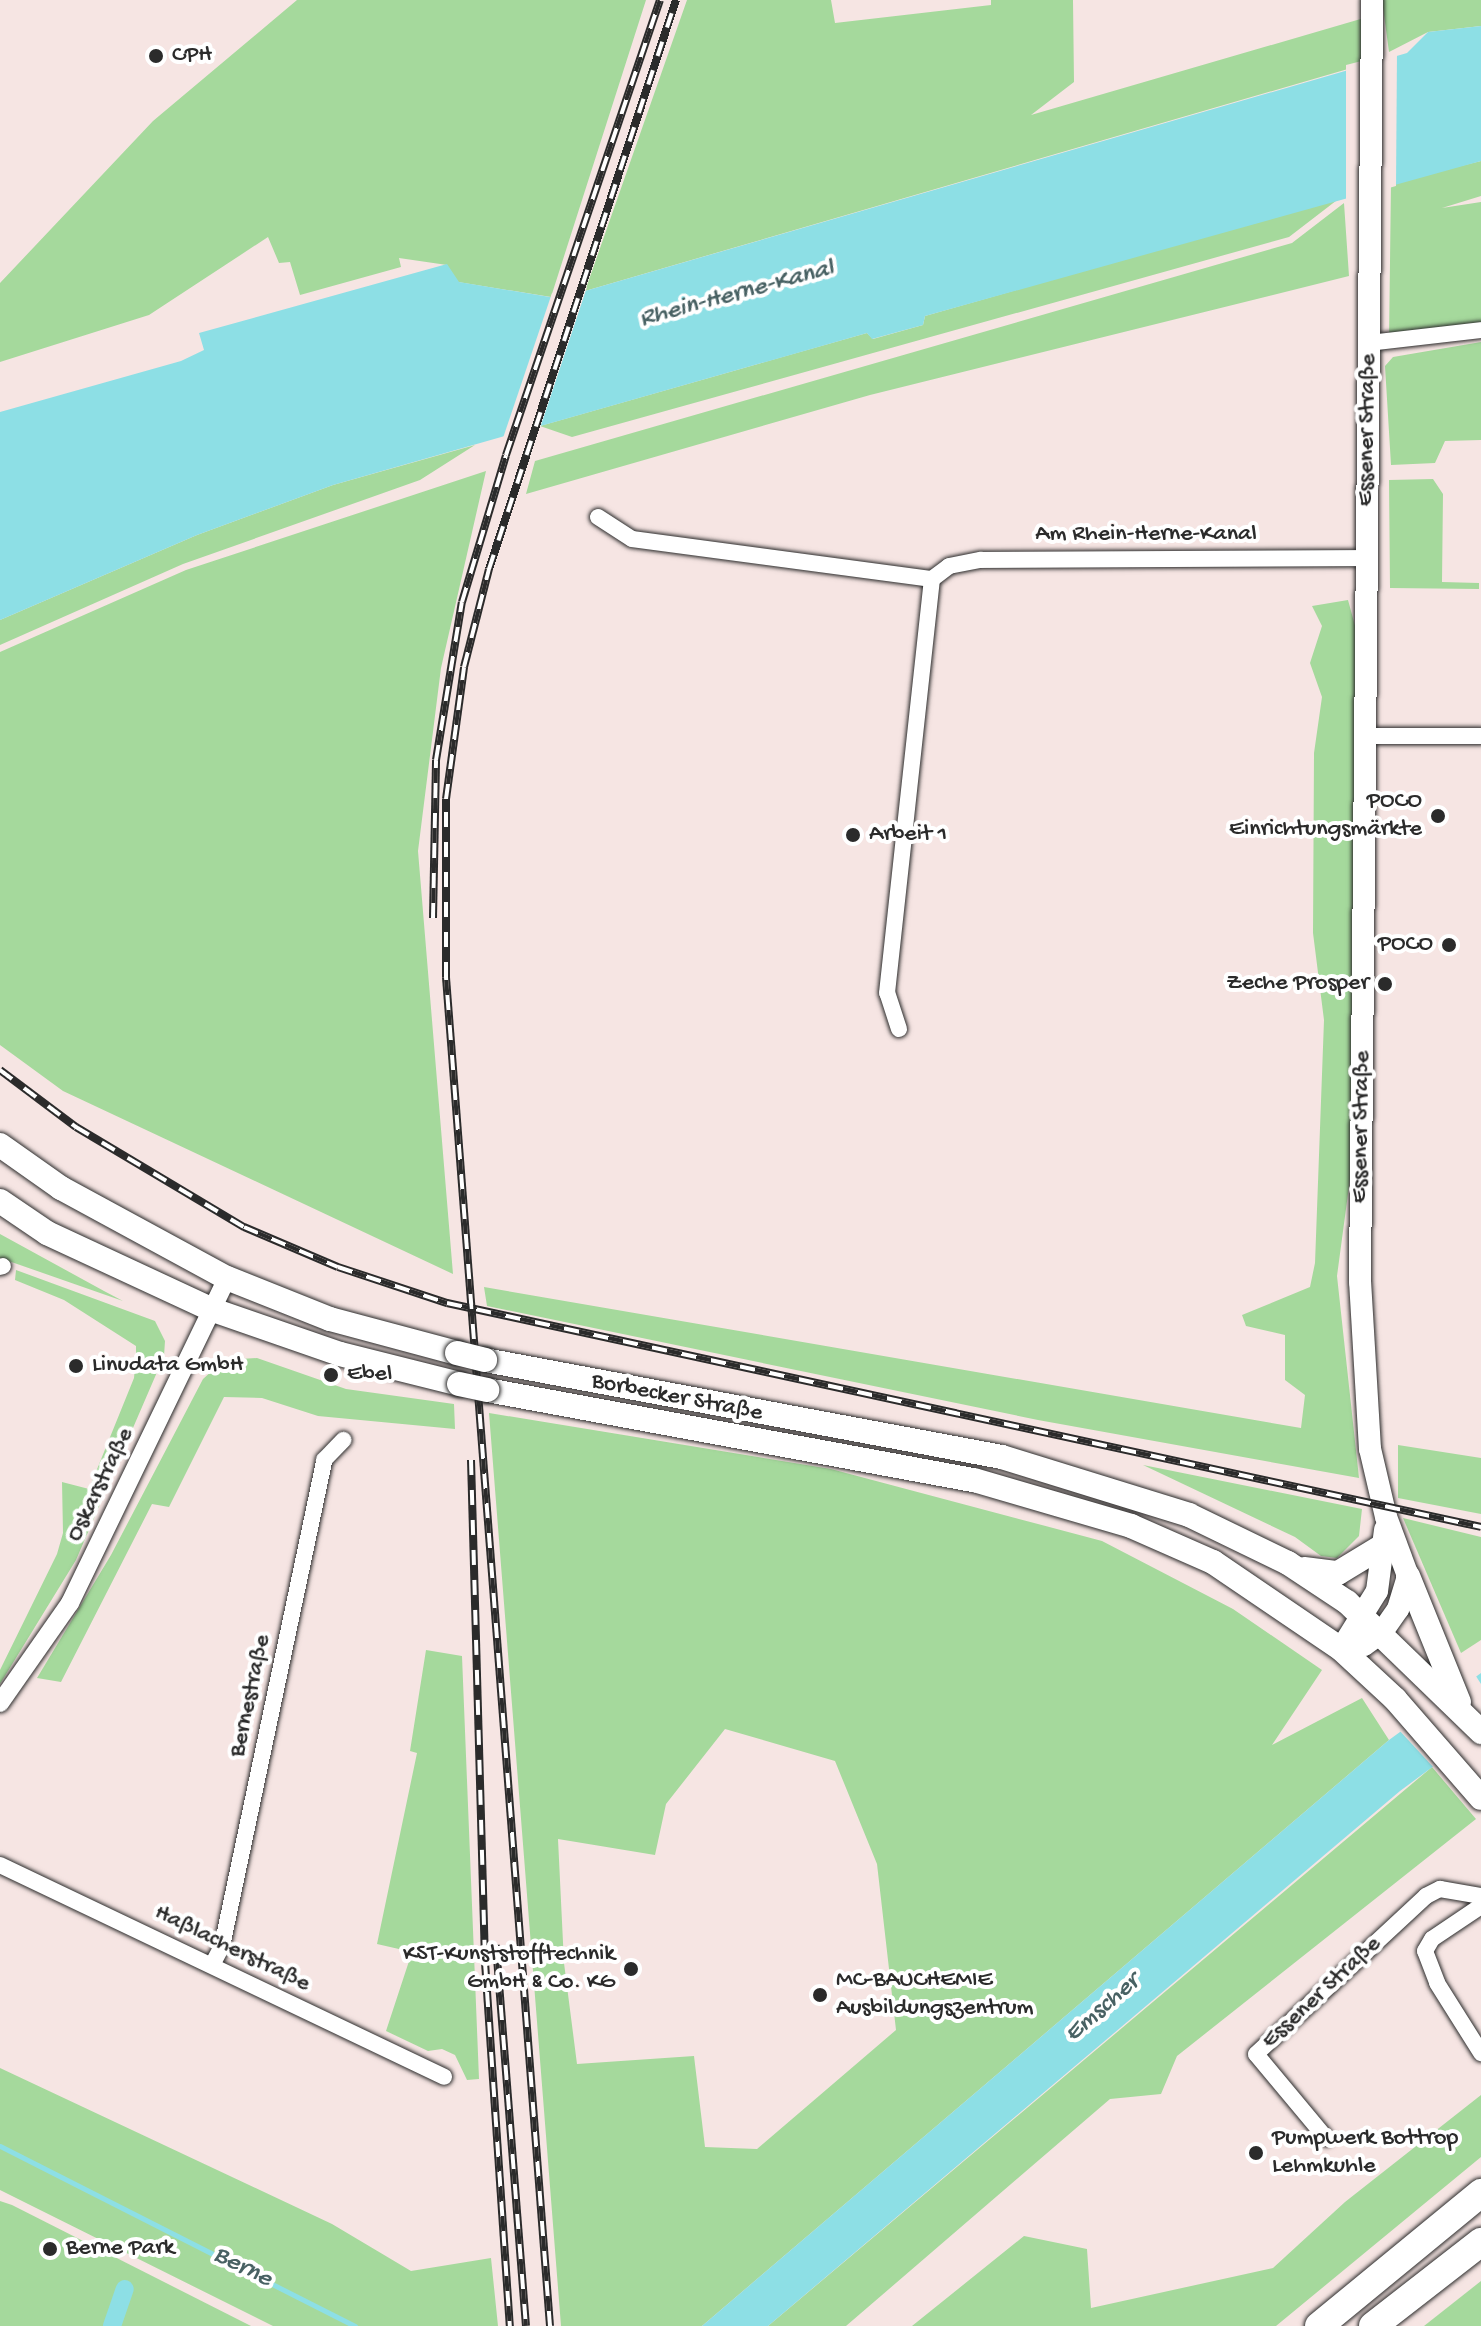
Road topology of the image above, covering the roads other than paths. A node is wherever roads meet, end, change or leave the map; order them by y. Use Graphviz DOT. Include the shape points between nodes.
graph roads {
  1 [pos="1372,0"];
  2 [pos="1481,330"];
  3 [pos="1369,343"];
  4 [pos="598,517"];
  5 [pos="1366,558"];
  6 [pos="932,579"];
  7 [pos="1367,736"];
  8 [pos="1481,736"];
  9 [pos="899,1029"];
  10 [pos="0,1145"];
  11 [pos="0,1201"];
  12 [pos="227,1278"];
  13 [pos="213,1310"];
  14 [pos="343,1440"];
  15 [pos="1386,1517"];
  16 [pos="1384,1545"];
  17 [pos="1288,1563"];
  18 [pos="1408,1576"];
  19 [pos="1374,1624"];
  20 [pos="1341,1649"];
  21 [pos="1436,1670"];
  22 [pos="0,1703"];
  23 [pos="1481,1732"];
  24 [pos="1481,1798"];
  25 [pos="0,1865"];
  26 [pos="1481,1896"];
  27 [pos="1481,1906"];
  28 [pos="212,1965"];
  29 [pos="1481,2053"];
  30 [pos="444,2077"];
  31 [pos="1326,2138"];
  32 [pos="1481,2193"];
  33 [pos="1481,2242"];
  34 [pos="1319,2326"];
  35 [pos="1373,2326"];
  1 -- 3 [label="main road, Essener Straße"];
  2 -- 3 [label="street"];
  3 -- 5 [label="main road, Essener Straße"];
  4 -- 6 [label="street" via="632,539"];
  5 -- 6 [label="street, Am Rhein-Herne-Kanal" via="981,560 949,566"];
  5 -- 7 [label="main road, Essener Straße"];
  6 -- 9 [label="street" via="887,993"];
  7 -- 8 [label="street"];
  7 -- 15 [label="main road, Essener Straße" via="1362,1331 1367,1425"];
  10 -- 12 [label="main road, Borbecker Straße" via="61,1188"];
  11 -- 13 [label="main road, Borbecker Straße" via="47,1233"];
  12 -- 13 [label="street, Oskarstraße"];
  12 -- 17 [label="main road, Borbecker Straße, bridge" via="330,1319 485,1360 1028,1464 1189,1515"];
  13 -- 20 [label="main road, Borbecker Straße, bridge" via="340,1354 459,1384 947,1475 1094,1513 1213,1562"];
  13 -- 22 [label="street, Oskarstraße" via="70,1603"];
  14 -- 28 [label="street, Bernestraße" via="324,1460 222,1946"];
  15 -- 16 [label="main road, Essener Straße"];
  15 -- 18 [label="main road, Essener Straße"];
  16 -- 17 [label="main road" via="1347,1570 1326,1575"];
  16 -- 19 [label="main road, Essener Straße"];
  17 -- 19 [label="main road, Borbecker Straße"];
  18 -- 19 [label="main road" via="1403,1600"];
  18 -- 21 [label="main road"];
  19 -- 20 [label="main road" via="1364,1645"];
  19 -- 21 [label="main road"];
  20 -- 24 [label="main road" via="1461,1769"];
  21 -- 23 [label="main road"];
  25 -- 28 [label="street, Haßlacherstraße"];
  26 -- 31 [label="street, Essener Straße" via="1440,1889 1426,1896 1256,2054"];
  27 -- 29 [label="street" via="1432,1939 1425,1951 1437,1983"];
  28 -- 30 [label="street, Haßlacherstraße"];
  32 -- 34 [label="highway"];
  33 -- 35 [label="highway"];
}
